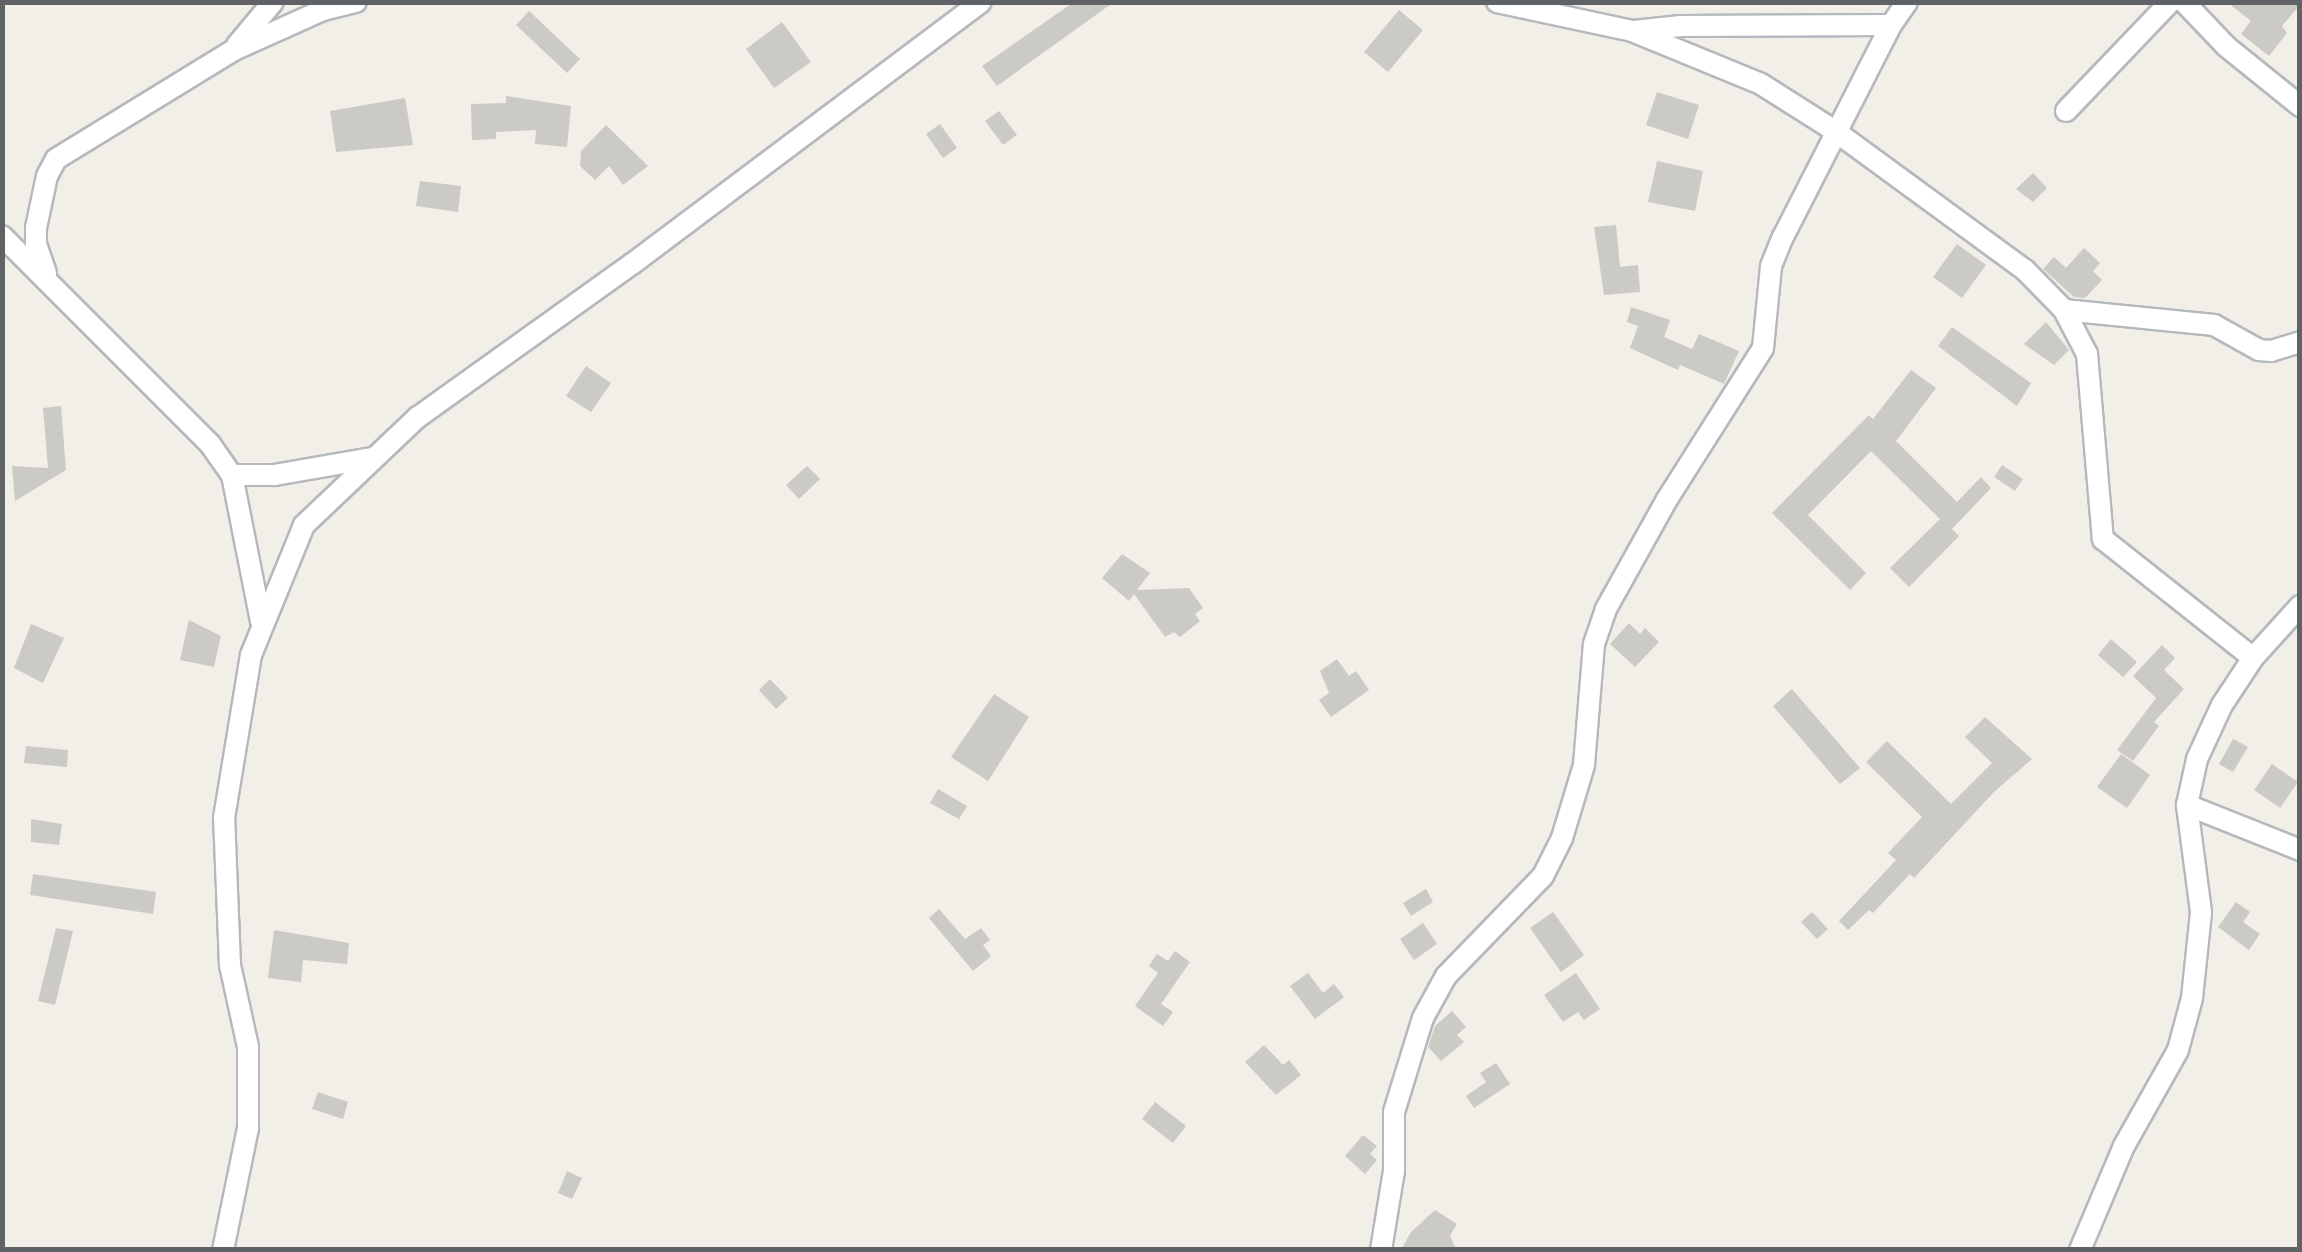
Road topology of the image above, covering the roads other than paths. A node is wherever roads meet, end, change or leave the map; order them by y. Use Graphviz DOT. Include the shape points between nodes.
graph roads {
  1 [pos="273,2"];
  2 [pos="356,2"];
  3 [pos="981,2"];
  4 [pos="1498,2"];
  5 [pos="1907,2"];
  6 [pos="2170,2"];
  7 [pos="2184,2"];
  8 [pos="1891,25"];
  9 [pos="1632,31"];
  10 [pos="232,50"];
  11 [pos="2300,106"];
  12 [pos="2066,111"];
  13 [pos="1835,131"];
  14 [pos="2,236"];
  15 [pos="49,280"];
  16 [pos="2064,310"];
  17 [pos="2300,342"];
  18 [pos="372,458"];
  19 [pos="232,475"];
  20 [pos="2297,615"];
  21 [pos="262,621"];
  22 [pos="2254,658"];
  23 [pos="2187,805"];
  24 [pos="2300,850"];
  25 [pos="222,1250"];
  26 [pos="1381,1250"];
  27 [pos="2080,1250"];
  1 -- 10 [label="street"];
  2 -- 10 [label="street"];
  3 -- 18 [label="street" via="418,417"];
  4 -- 9 [label="street"];
  5 -- 8 [label="street"];
  6 -- 12 [label="street"];
  7 -- 11 [label="street"];
  8 -- 9 [label="street"];
  8 -- 13 [label="street"];
  9 -- 13 [label="street" via="1761,84"];
  10 -- 15 [label="street" via="56,159 36,228"];
  13 -- 16 [label="street" via="2025,270"];
  13 -- 26 [label="street" via="1771,266 1763,348 1606,609 1594,644 1584,765 1562,838 1544,876 1446,976 1422,1018 1394,1112 1394,1170"];
  14 -- 15 [label="street"];
  15 -- 19 [label="street" via="210,444"];
  16 -- 17 [label="street" via="2214,325 2271,352"];
  16 -- 22 [label="street" via="2087,354 2103,539"];
  18 -- 19 [label="street" via="275,475"];
  18 -- 21 [label="street" via="304,525"];
  19 -- 21 [label="street"];
  20 -- 22 [label="street"];
  21 -- 25 [label="street" via="224,818 230,965 248,1046 248,1128"];
  22 -- 23 [label="street" via="2197,759"];
  23 -- 24 [label="street"];
  23 -- 27 [label="street" via="2201,912 2192,998 2178,1050 2124,1146"];
}
